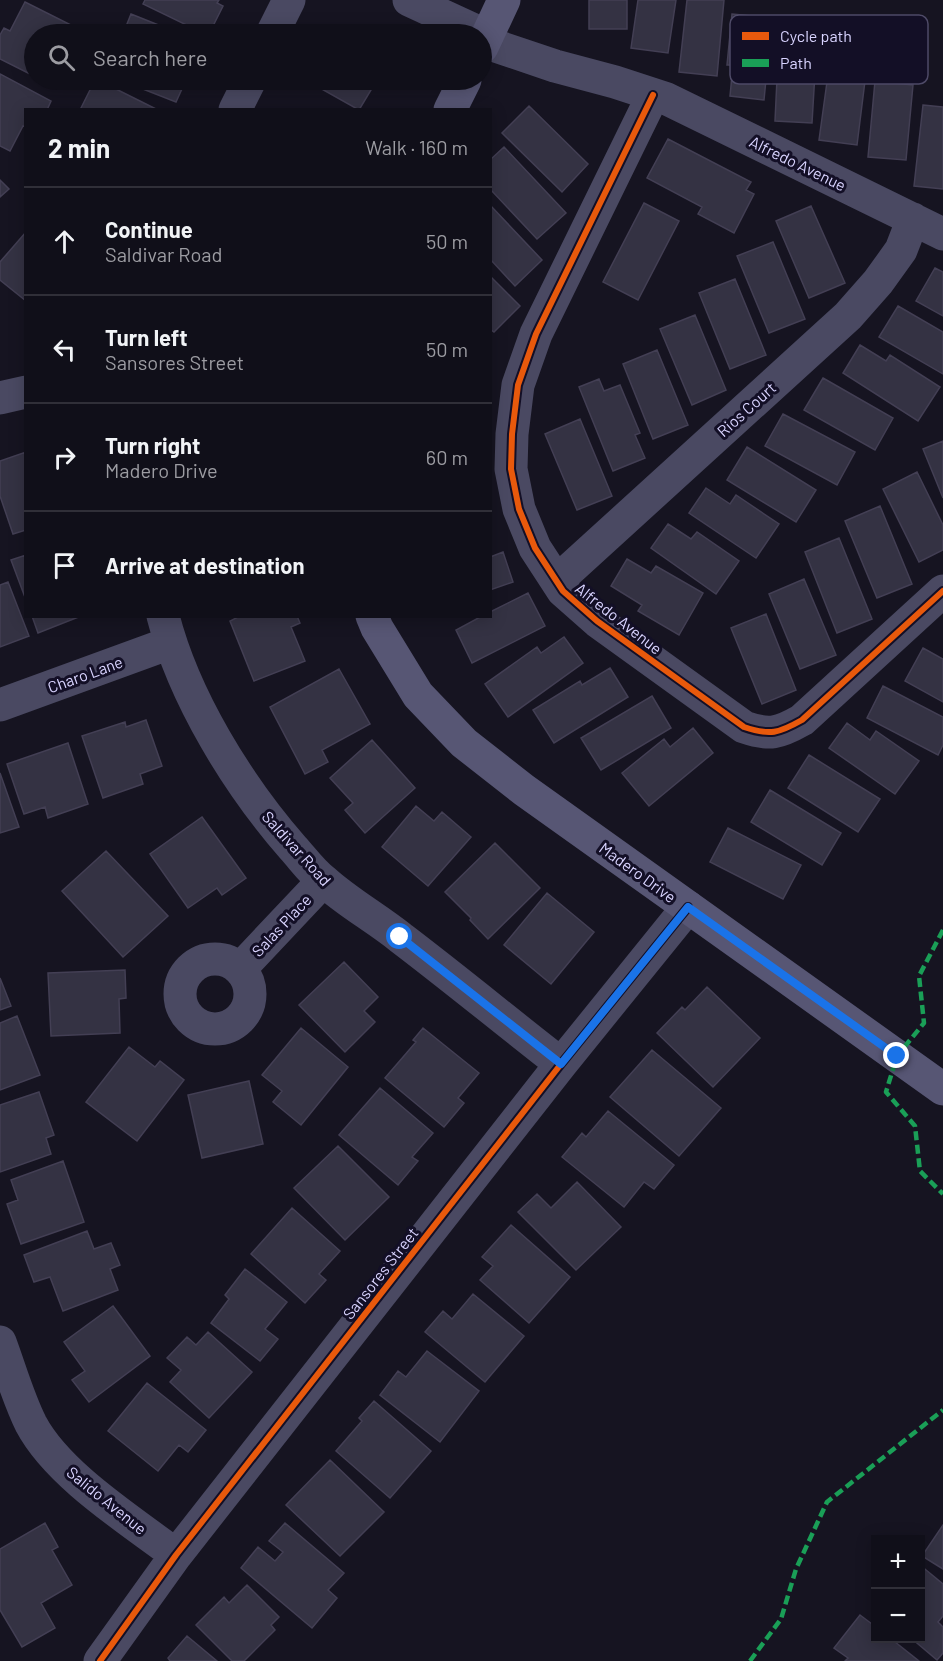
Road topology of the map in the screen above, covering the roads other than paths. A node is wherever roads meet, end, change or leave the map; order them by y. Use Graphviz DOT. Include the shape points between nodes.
graph roads {
  1 [pos="289,0"];
  2 [pos="409,0"];
  3 [pos="504,0"];
  4 [pos="277,24"];
  5 [pos="453,24"];
  6 [pos="492,25"];
  7 [pos="492,44"];
  8 [pos="245,90"];
  9 [pos="460,90"];
  10 [pos="653,95"];
  11 [pos="236,108"];
  12 [pos="451,108"];
  13 [pos="914,219"];
  14 [pos="943,234"];
  15 [pos="24,392"];
  16 [pos="0,398"];
  17 [pos="557,581"];
  18 [pos="943,591"];
  19 [pos="373,618"];
  20 [pos="167,630"];
  21 [pos="0,705"];
  22 [pos="323,881"];
  23 [pos="688,907"];
  24 [pos="240,969"];
  25 [pos="561,1064"];
  26 [pos="943,1089"];
  27 [pos="0,1342"];
  28 [pos="176,1555"];
  29 [pos="100,1661"];
  1 -- 4 [label="street"];
  2 -- 5 [label="street"];
  3 -- 6 [label="street"];
  7 -- 10 [label="street, Alfredo Avenue"];
  8 -- 11 [label="street"];
  9 -- 12 [label="street"];
  10 -- 13 [label="street, Alfredo Avenue"];
  10 -- 17 [label="street, Alfredo Avenue" via="536,334 518,385 512,435 515,489 535,548"];
  13 -- 14 [label="street, Alfredo Avenue"];
  13 -- 17 [label="street, Rios Court" via="901,250 848,316"];
  15 -- 16 [label="street"];
  17 -- 18 [label="street, Alfredo Avenue" via="597,621 744,727 762,733 781,732 802,720"];
  19 -- 23 [label="street, Madero Drive" via="418,695 464,742 524,790"];
  20 -- 21 [label="street, Charo Lane"];
  20 -- 22 [label="street, Saldivar Road" via="189,690 250,793"];
  22 -- 24 [label="street, Salas Place"];
  22 -- 25 [label="street, Saldivar Road"];
  23 -- 25 [label="street, Sansores Street"];
  23 -- 26 [label="street, Madero Drive"];
  25 -- 28 [label="street, Sansores Street"];
  27 -- 28 [label="street, Salido Avenue" via="24,1408 42,1441 76,1479"];
  28 -- 29 [label="street, Sansores Street"];
}
